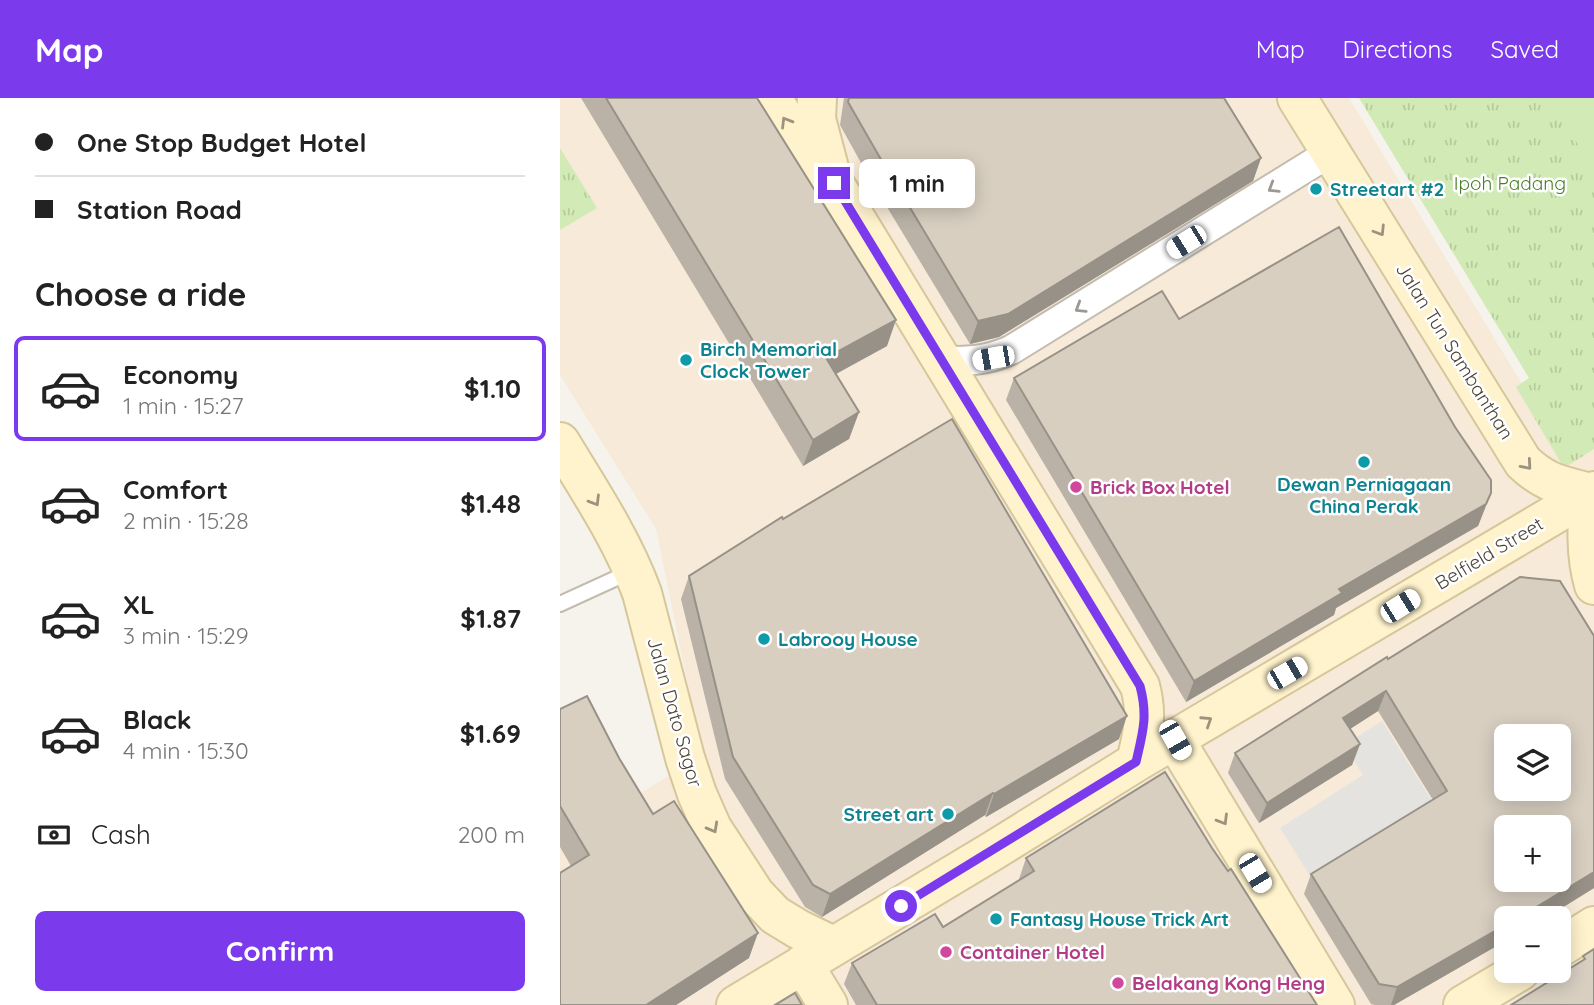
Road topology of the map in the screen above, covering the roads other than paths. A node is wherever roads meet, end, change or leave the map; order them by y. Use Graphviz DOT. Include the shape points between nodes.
graph roads {
  1 [pos="772,98"];
  2 [pos="817,98"];
  3 [pos="1297,98"];
  4 [pos="1331,152"];
  5 [pos="834,183"];
  6 [pos="943,361"];
  7 [pos="560,442"];
  8 [pos="1592,492"];
  9 [pos="633,570"];
  10 [pos="1594,585"];
  11 [pos="560,604"];
  12 [pos="1175,740"];
  13 [pos="1136,762"];
  14 [pos="1594,926"];
  15 [pos="1571,940"];
  16 [pos="818,955"];
  17 [pos="1500,983"];
  18 [pos="736,1005"];
  19 [pos="828,1005"];
  20 [pos="1335,1005"];
  21 [pos="1463,1005"];
  5 -- 1 [label="street, one-way" via="804,151"];
  2 -- 5 [label="street" via="816,120"];
  3 -- 4 [label="street, Jalan Tun Sambanthan"];
  4 -- 6 [label="street, one-way" via="1011,351 973,361"];
  4 -- 8 [label="street, Jalan Tun Sambanthan, one-way" via="1523,462 1549,482"];
  5 -- 6 [label="street"];
  6 -- 13 [label="street" via="1140,686 1144,726"];
  7 -- 9 [label="street, Jalan Dato Sagor, one-way"];
  8 -- 10 [label="street" via="1587,531 1588,566"];
  12 -- 8 [label="street, Belfield Street, one-way"];
  9 -- 11 [label="lane"];
  9 -- 16 [label="street, Jalan Dato Sagor, one-way" via="685,758 712,828 755,894 775,915 798,929"];
  12 -- 13 [label="street, Belfield Street"];
  12 -- 20 [label="street, one-way"];
  13 -- 16 [label="street, Belfield Street"];
  14 -- 15 [label="street"];
  16 -- 18 [label="street, Belfield Street"];
  16 -- 19 [label="street"];
  17 -- 21 [label="street"];
}
